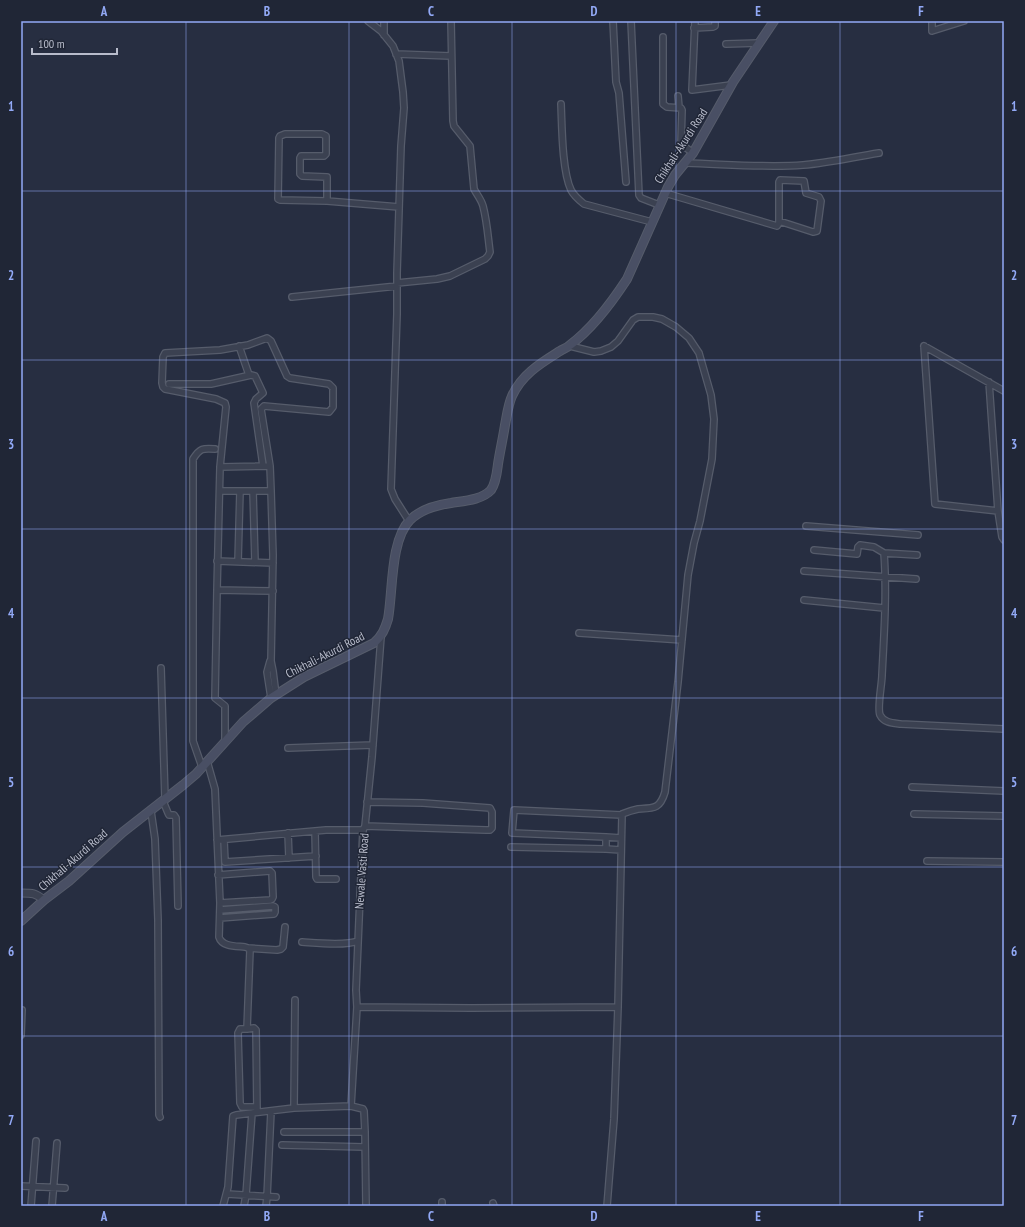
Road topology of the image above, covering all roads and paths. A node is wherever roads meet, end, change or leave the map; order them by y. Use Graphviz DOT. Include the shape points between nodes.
graph roads {
  1 [pos="368,21"];
  2 [pos="384,21"];
  3 [pos="451,21"];
  4 [pos="613,21"];
  5 [pos="631,21"];
  6 [pos="694,21"];
  7 [pos="715,21"];
  8 [pos="932,21"];
  9 [pos="964,21"];
  10 [pos="770,22"];
  11 [pos="694,28"];
  12 [pos="384,35"];
  13 [pos="663,37"];
  14 [pos="726,44"];
  15 [pos="759,44"];
  16 [pos="396,54"];
  17 [pos="451,56"];
  18 [pos="731,85"];
  19 [pos="678,96"];
  20 [pos="561,104"];
  21 [pos="679,107"];
  22 [pos="693,153"];
  23 [pos="878,153"];
  24 [pos="686,163"];
  25 [pos="626,182"];
  26 [pos="665,193"];
  27 [pos="327,201"];
  28 [pos="659,205"];
  29 [pos="399,207"];
  30 [pos="779,220"];
  31 [pos="652,222"];
  32 [pos="397,284"];
  33 [pos="292,297"];
  34 [pos="239,346"];
  35 [pos="570,346"];
  36 [pos="249,375"];
  37 [pos="989,382"];
  38 [pos="169,384"];
  39 [pos="1004,391"];
  40 [pos="215,449"];
  41 [pos="263,466"];
  42 [pos="270,466"];
  43 [pos="220,467"];
  44 [pos="220,491"];
  45 [pos="240,491"];
  46 [pos="254,491"];
  47 [pos="271,491"];
  48 [pos="998,511"];
  49 [pos="409,521"];
  50 [pos="806,526"];
  51 [pos="918,535"];
  52 [pos="1004,540"];
  53 [pos="814,550"];
  54 [pos="884,554"];
  55 [pos="917,555"];
  56 [pos="217,561"];
  57 [pos="238,562"];
  58 [pos="255,562"];
  59 [pos="273,562"];
  60 [pos="804,571"];
  61 [pos="885,577"];
  62 [pos="916,579"];
  63 [pos="217,590"];
  64 [pos="273,591"];
  65 [pos="804,600"];
  66 [pos="884,608"];
  67 [pos="579,632"];
  68 [pos="381,637"];
  69 [pos="682,640"];
  70 [pos="162,668"];
  71 [pos="274,697"];
  72 [pos="1004,729"];
  73 [pos="225,742"];
  74 [pos="373,744"];
  75 [pos="288,748"];
  76 [pos="204,764"];
  77 [pos="912,787"];
  78 [pos="1004,792"];
  79 [pos="164,800"];
  80 [pos="367,802"];
  81 [pos="150,811"];
  82 [pos="914,814"];
  83 [pos="622,815"];
  84 [pos="1004,816"];
  85 [pos="364,828"];
  86 [pos="316,831"];
  87 [pos="288,833"];
  88 [pos="606,837"];
  89 [pos="621,838"];
  90 [pos="217,840"];
  91 [pos="224,840"];
  92 [pos="510,847"];
  93 [pos="606,849"];
  94 [pos="621,850"];
  95 [pos="316,856"];
  96 [pos="289,858"];
  97 [pos="927,861"];
  98 [pos="1004,862"];
  99 [pos="218,875"];
  100 [pos="336,879"];
  101 [pos="21,893"];
  102 [pos="44,900"];
  103 [pos="178,906"];
  104 [pos="220,907"];
  105 [pos="220,918"];
  106 [pos="21,921"];
  107 [pos="285,927"];
  108 [pos="358,941"];
  109 [pos="302,942"];
  110 [pos="248,948"];
  111 [pos="295,1000"];
  112 [pos="357,1007"];
  113 [pos="618,1007"];
  114 [pos="22,1010"];
  115 [pos="247,1029"];
  116 [pos="21,1035"];
  117 [pos="351,1106"];
  118 [pos="294,1108"];
  119 [pos="255,1110"];
  120 [pos="271,1111"];
  121 [pos="160,1117"];
  122 [pos="284,1132"];
  123 [pos="365,1132"];
  124 [pos="36,1141"];
  125 [pos="57,1144"];
  126 [pos="282,1145"];
  127 [pos="365,1147"];
  128 [pos="21,1186"];
  129 [pos="33,1187"];
  130 [pos="54,1188"];
  131 [pos="65,1188"];
  132 [pos="227,1194"];
  133 [pos="246,1195"];
  134 [pos="267,1197"];
  135 [pos="276,1197"];
  136 [pos="31,1206"];
  137 [pos="52,1206"];
  138 [pos="223,1206"];
  139 [pos="244,1206"];
  140 [pos="266,1206"];
  141 [pos="366,1206"];
  142 [pos="607,1206"];
  1 -- 12 [label="street"];
  2 -- 12 [label="street"];
  3 -- 17 [label="street"];
  4 -- 25 [label="street"];
  5 -- 28 [label="street" via="639,195"];
  6 -- 11 [label="street"];
  7 -- 11 [label="street" via="713,27"];
  8 -- 9 [label="street" via="932,31"];
  10 -- 15 [label="main road, Chikhali-Akurdi Road"];
  11 -- 18 [label="street" via="692,90"];
  12 -- 16 [label="street"];
  13 -- 21 [label="street" via="663,104 667,107"];
  14 -- 15 [label="street"];
  15 -- 18 [label="main road, Chikhali-Akurdi Road"];
  16 -- 17 [label="street"];
  16 -- 29 [label="street" via="404,108"];
  17 -- 32 [label="street" via="454,126 470,146 474,189 483,206 490,254 450,276"];
  18 -- 22 [label="main road, Chikhali-Akurdi Road"];
  19 -- 21 [label="street"];
  20 -- 31 [label="street" via="567,177 577,198 588,206"];
  21 -- 22 [label="street" via="682,110 681,144"];
  22 -- 24 [label="main road, Chikhali-Akurdi Road"];
  23 -- 24 [label="street" via="802,165"];
  24 -- 26 [label="main road, Chikhali-Akurdi Road" via="675,175"];
  26 -- 28 [label="main road, Chikhali-Akurdi Road"];
  26 -- 30 [label="street" via="775,226 778,226"];
  27 -- 27 [label="street" via="278,199 280,136 326,136 326,154 301,156 300,174 327,177"];
  27 -- 29 [label="street"];
  28 -- 31 [label="main road, Chikhali-Akurdi Road"];
  29 -- 32 [label="street"];
  30 -- 30 [label="street" via="780,180 804,181 806,193 821,200 817,231 813,232"];
  31 -- 35 [label="main road, Chikhali-Akurdi Road" via="620,290"];
  32 -- 33 [label="street"];
  32 -- 49 [label="street" via="391,489"];
  34 -- 36 [label="street"];
  34 -- 42 [label="street" via="269,338 290,378 329,384 334,388 329,412 264,406 261,409"];
  34 -- 43 [label="street" via="220,350 165,353 163,357 162,383 165,389 225,403"];
  35 -- 49 [label="main road, Chikhali-Akurdi Road" via="532,369 516,388 508,407 491,490 479,497 432,508"];
  35 -- 69 [label="street" via="594,352 601,351 618,341 633,320 638,317 653,317 681,330 699,353 711,395 714,419 713,445 688,575"];
  36 -- 38 [label="street" via="211,384"];
  36 -- 41 [label="street" via="255,376 264,393 254,403"];
  37 -- 39 [label="street"];
  37 -- 48 [label="street"];
  37 -- 48 [label="street" via="924,346 935,504"];
  40 -- 76 [label="street" via="203,449 197,452 193,459 193,741"];
  41 -- 42 [label="street"];
  41 -- 43 [label="street"];
  42 -- 47 [label="street"];
  43 -- 44 [label="street"];
  44 -- 45 [label="street"];
  44 -- 56 [label="street"];
  45 -- 46 [label="street"];
  45 -- 57 [label="street"];
  46 -- 47 [label="street"];
  46 -- 58 [label="street"];
  47 -- 59 [label="street"];
  48 -- 52 [label="street"];
  49 -- 68 [label="main road, Chikhali-Akurdi Road" via="401,532 395,553 390,608"];
  50 -- 51 [label="street"];
  53 -- 54 [label="street" via="856,554 860,545 874,547"];
  54 -- 55 [label="street"];
  54 -- 61 [label="street"];
  56 -- 57 [label="street"];
  56 -- 63 [label="street"];
  57 -- 58 [label="street"];
  58 -- 59 [label="street"];
  59 -- 64 [label="street"];
  60 -- 61 [label="street"];
  61 -- 62 [label="street"];
  61 -- 66 [label="street"];
  63 -- 64 [label="street"];
  63 -- 73 [label="street" via="215,698 225,706"];
  64 -- 71 [label="street" via="271,661 267,672"];
  65 -- 66 [label="street"];
  66 -- 72 [label="street" via="880,716 887,722 901,724"];
  67 -- 69 [label="street"];
  68 -- 71 [label="main road, Chikhali-Akurdi Road" via="374,643 304,677"];
  68 -- 74 [label="street, Newale Vasti Road"];
  69 -- 83 [label="street" via="662,801 659,806"];
  70 -- 79 [label="street"];
  71 -- 73 [label="main road, Chikhali-Akurdi Road" via="243,722"];
  73 -- 76 [label="main road, Chikhali-Akurdi Road"];
  74 -- 75 [label="street"];
  74 -- 80 [label="street, Newale Vasti Road"];
  76 -- 79 [label="main road, Chikhali-Akurdi Road" via="183,786"];
  76 -- 90 [label="street" via="215,789"];
  77 -- 78 [label="street"];
  79 -- 81 [label="main road, Chikhali-Akurdi Road"];
  79 -- 103 [label="street" via="168,813 176,818"];
  80 -- 85 [label="street, Newale Vasti Road"];
  80 -- 85 [label="street" via="490,808 492,828"];
  81 -- 102 [label="main road, Chikhali-Akurdi Road"];
  81 -- 121 [label="street" via="155,839 158,920"];
  82 -- 84 [label="street"];
  83 -- 88 [label="street" via="514,810 512,833"];
  83 -- 89 [label="street"];
  85 -- 86 [label="street"];
  85 -- 108 [label="street, Newale Vasti Road"];
  86 -- 87 [label="street"];
  86 -- 95 [label="street"];
  87 -- 91 [label="street"];
  87 -- 96 [label="street"];
  88 -- 89 [label="street"];
  88 -- 93 [label="street"];
  89 -- 94 [label="street"];
  90 -- 91 [label="street"];
  90 -- 99 [label="street"];
  91 -- 96 [label="street" via="225,862"];
  92 -- 93 [label="street"];
  93 -- 94 [label="street"];
  94 -- 113 [label="street"];
  95 -- 96 [label="street"];
  95 -- 100 [label="street" via="317,879"];
  97 -- 98 [label="street"];
  99 -- 104 [label="street"];
  99 -- 104 [label="street" via="270,871 272,873 272,899"];
  101 -- 102 [label="street" via="36,894"];
  102 -- 106 [label="main road, Chikhali-Akurdi Road"];
  104 -- 105 [label="street"];
  104 -- 105 [label="street" via="275,907 274,914"];
  105 -- 110 [label="street" via="220,940 224,944"];
  107 -- 110 [label="street" via="281,950"];
  108 -- 109 [label="street"];
  108 -- 112 [label="street, Newale Vasti Road"];
  110 -- 115 [label="street" via="250,953"];
  111 -- 118 [label="street"];
  112 -- 113 [label="street"];
  112 -- 117 [label="street, Newale Vasti Road"];
  113 -- 142 [label="street" via="614,1119"];
  114 -- 116 [label="street"];
  115 -- 119 [label="street" via="256,1030"];
  115 -- 119 [label="street" via="240,1029 238,1033 240,1103 242,1107"];
  117 -- 118 [label="street"];
  117 -- 123 [label="street" via="363,1110"];
  118 -- 120 [label="street"];
  119 -- 120 [label="street"];
  119 -- 132 [label="street" via="233,1116"];
  119 -- 133 [label="street"];
  120 -- 134 [label="street"];
  122 -- 123 [label="street"];
  123 -- 127 [label="street"];
  124 -- 129 [label="street"];
  125 -- 130 [label="street"];
  126 -- 127 [label="street"];
  127 -- 141 [label="street"];
  128 -- 129 [label="street"];
  129 -- 130 [label="street"];
  129 -- 136 [label="street"];
  130 -- 131 [label="street"];
  130 -- 137 [label="street"];
  132 -- 133 [label="street"];
  132 -- 138 [label="street"];
  133 -- 134 [label="street"];
  133 -- 139 [label="street"];
  134 -- 135 [label="street"];
  134 -- 140 [label="street"];
}
